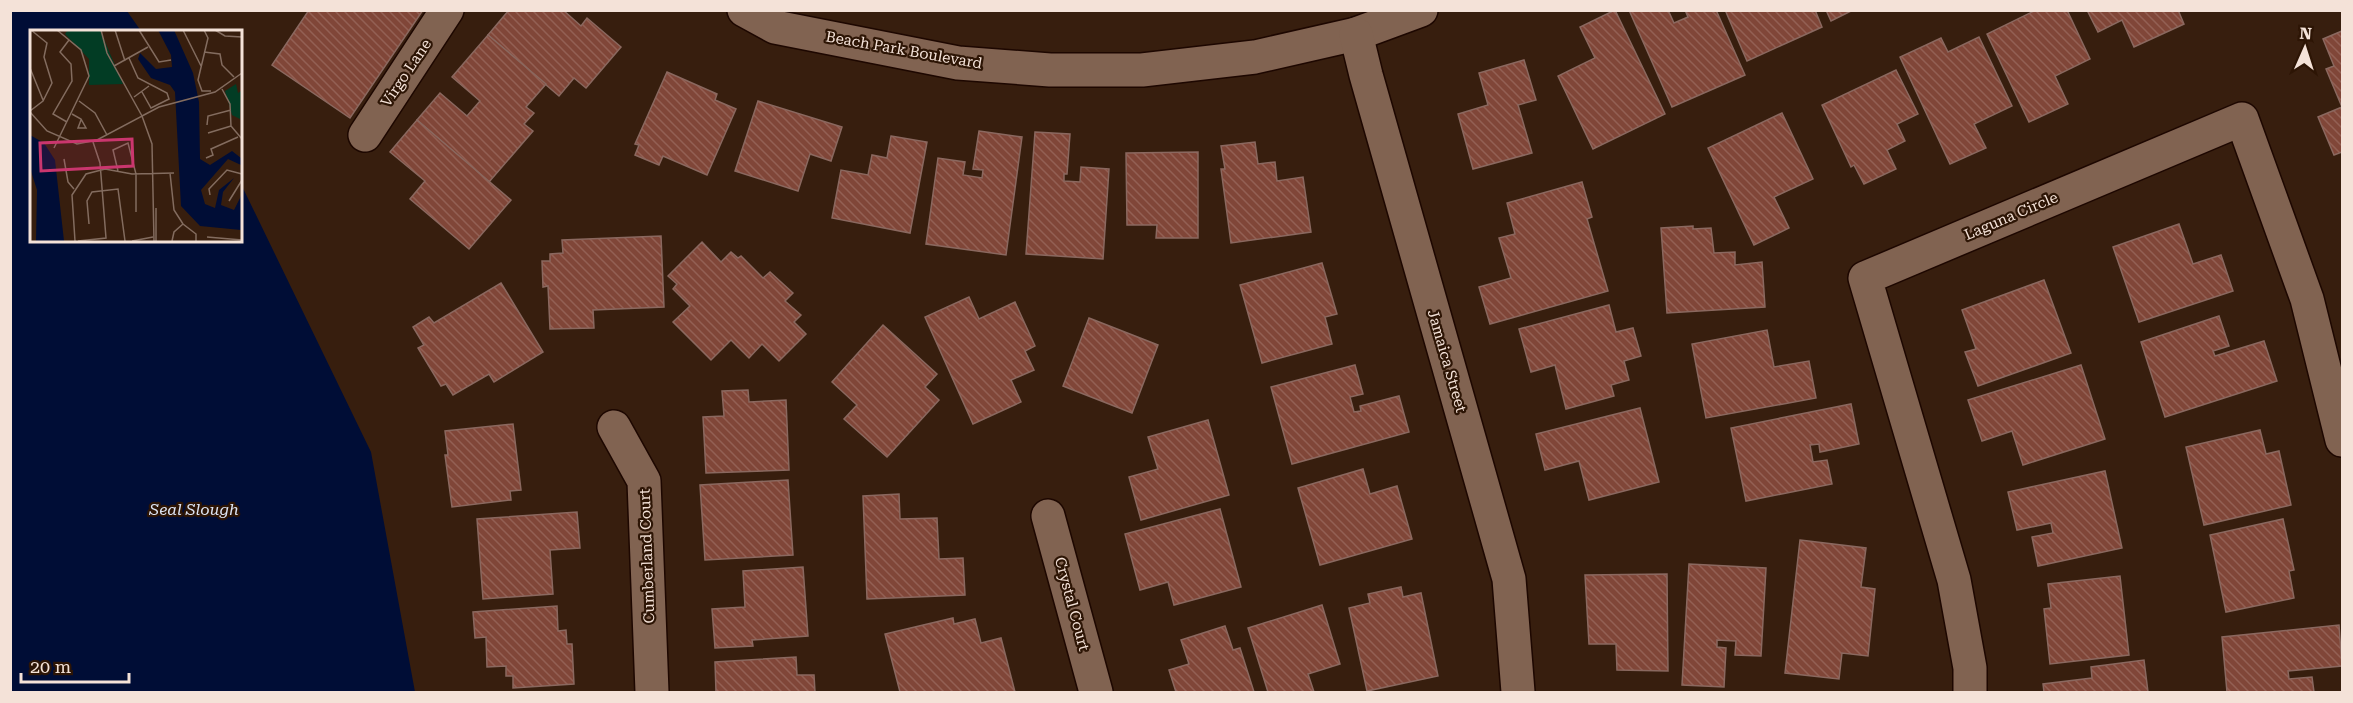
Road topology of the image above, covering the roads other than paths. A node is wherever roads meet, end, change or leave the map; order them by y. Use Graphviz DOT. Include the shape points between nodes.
graph roads {
  1 [pos="447,10"];
  2 [pos="744,10"];
  3 [pos="1421,10"];
  4 [pos="1356,34"];
  5 [pos="365,135"];
  6 [pos="614,427"];
  7 [pos="2343,440"];
  8 [pos="1048,516"];
  9 [pos="652,693"];
  10 [pos="1096,693"];
  11 [pos="1518,693"];
  12 [pos="1970,693"];
  1 -- 5 [label="street, Virgo Lane"];
  2 -- 4 [label="street, Beach Park Boulevard" via="776,27 958,63 1050,70 1142,70 1255,57"];
  3 -- 4 [label="street, Beach Park Boulevard"];
  4 -- 11 [label="street, Jamaica Street" via="1509,579"];
  6 -- 9 [label="street, Cumberland Court" via="644,482"];
  7 -- 12 [label="street, Laguna Circle" via="2307,299 2242,119 1864,278 1954,580 1970,668"];
  8 -- 10 [label="street, Crystal Court"];
}
